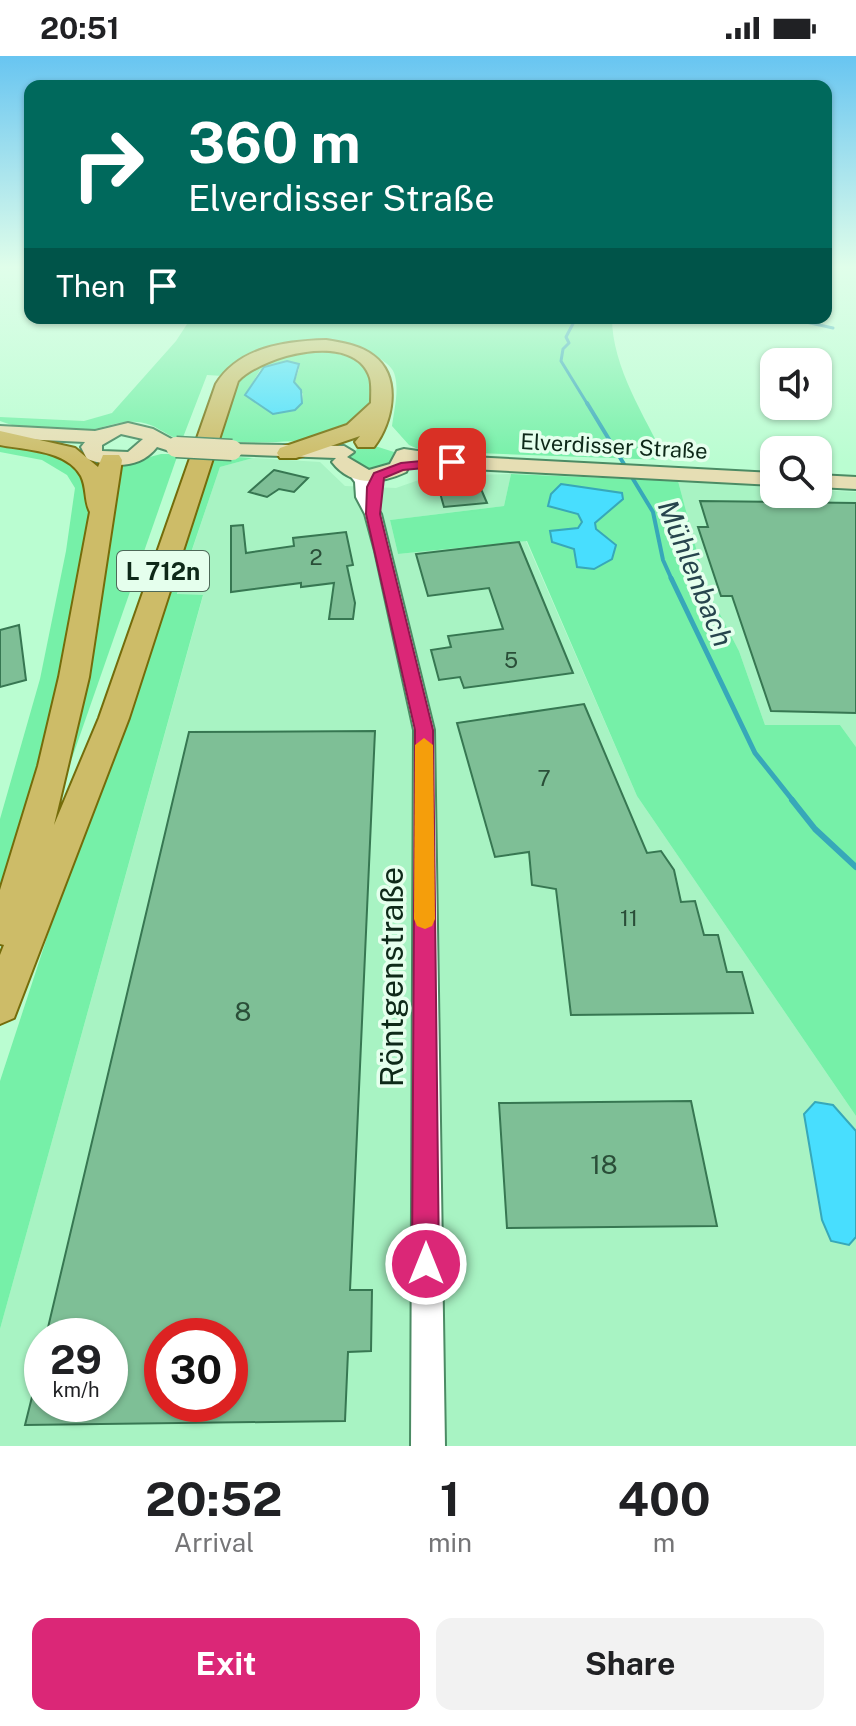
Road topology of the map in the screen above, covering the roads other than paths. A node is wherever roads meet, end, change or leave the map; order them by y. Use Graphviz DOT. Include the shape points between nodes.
graph roads {
  1 [pos="332,343"];
  2 [pos="383,391"];
  3 [pos="0,435"];
  4 [pos="222,437"];
  5 [pos="366,442"];
  6 [pos="147,446"];
  7 [pos="100,448"];
  8 [pos="288,453"];
  9 [pos="400,456"];
  10 [pos="347,463"];
  11 [pos="379,476"];
  12 [pos="760,478"];
  13 [pos="832,482"];
  14 [pos="856,483"];
  15 [pos="373,514"];
  16 [pos="100,519"];
  17 [pos="10,947"];
  18 [pos="0,1004"];
  19 [pos="428,1446"];
  1 -- 9 [label="main road" via="365,351 390,371 394,387 387,438"];
  2 -- 4 [label="main road" via="381,373 362,355 327,346 284,349 261,356 231,376"];
  2 -- 5 [label="main road" via="375,431"];
  2 -- 8 [label="main road" via="371,415 355,430"];
  3 -- 7 [label="main road"];
  3 -- 16 [label="main road" via="56,448 86,466 96,479"];
  4 -- 6 [label="main road, bridge" via="176,447"];
  4 -- 8 [label="main road"];
  4 -- 17 [label="main road, L 712n" via="114,718"];
  5 -- 9 [label="main road"];
  5 -- 10 [label="main road"];
  6 -- 7 [label="main road"];
  6 -- 7 [label="main road" via="145,431 135,429 113,430"];
  7 -- 16 [label="main road"];
  8 -- 10 [label="main road"];
  9 -- 11 [label="main road"];
  9 -- 12 [label="main road, Elverdisser Straße"];
  10 -- 11 [label="main road"];
  10 -- 15 [label="street, Röntgenstraße"];
  11 -- 15 [label="street, Röntgenstraße"];
  13 -- 14 [label="main road"];
  15 -- 19 [label="street, Röntgenstraße" via="424,730"];
  16 -- 17 [label="main road" via="74,677"];
  17 -- 18 [label="main road, L 712n"];
}
